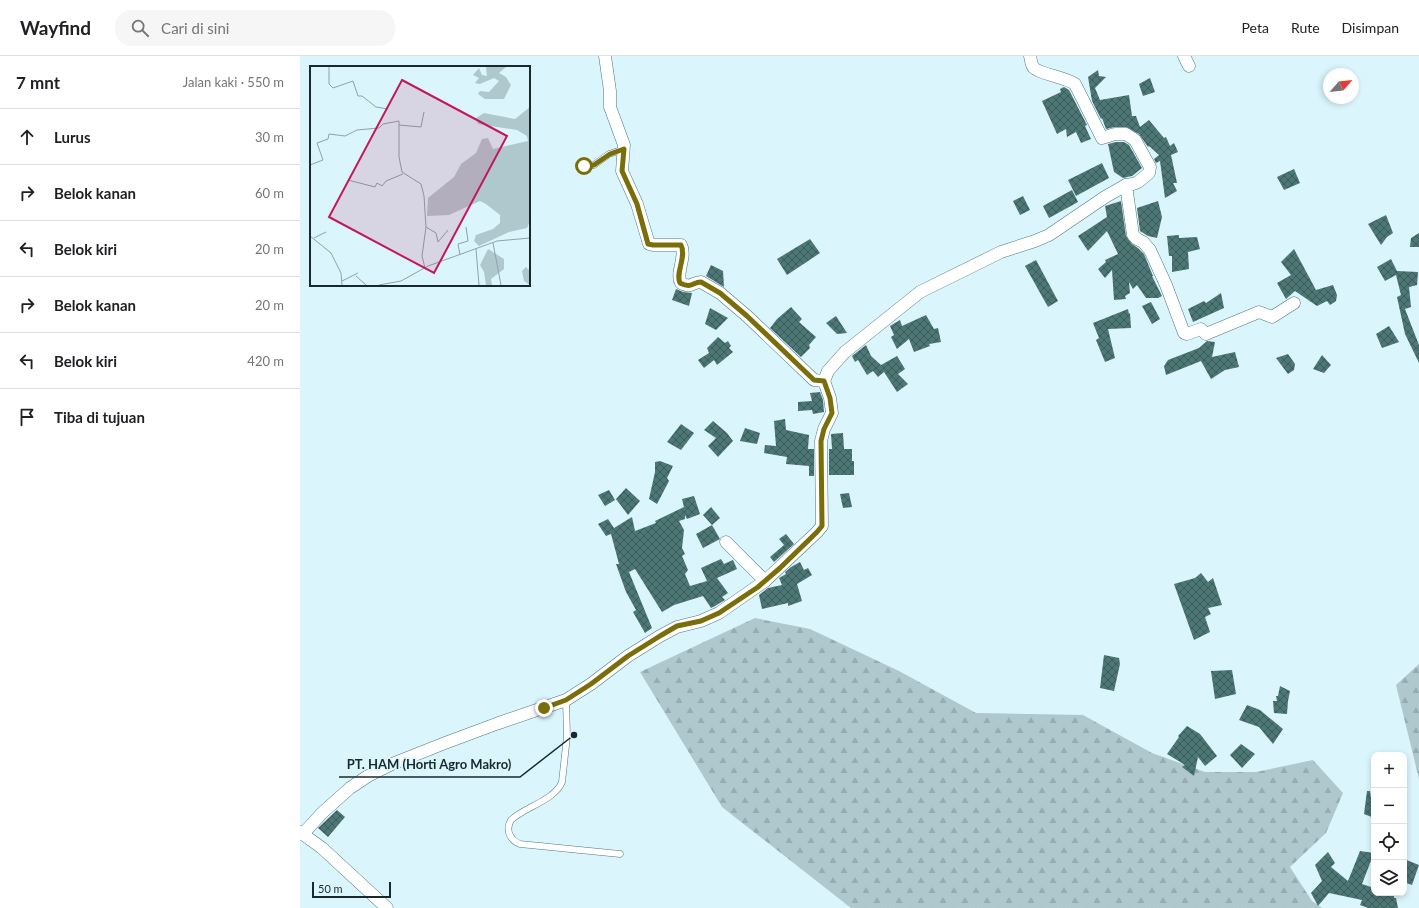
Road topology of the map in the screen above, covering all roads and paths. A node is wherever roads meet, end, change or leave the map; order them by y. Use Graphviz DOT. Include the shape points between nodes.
graph roads {
  1 [pos="605,56"];
  2 [pos="1030,56"];
  3 [pos="624,149"];
  4 [pos="584,166"];
  5 [pos="1126,185"];
  6 [pos="1294,303"];
  7 [pos="824,381"];
  8 [pos="726,542"];
  9 [pos="765,581"];
  10 [pos="566,700"];
  11 [pos="301,833"];
  12 [pos="620,854"];
  13 [pos="387,908"];
  1 -- 3 [label="street" via="610,107"];
  2 -- 5 [label="street" via="1032,65 1039,71 1075,84 1102,138 1126,134 1135,140 1150,167 1149,173 1133,184"];
  3 -- 4 [label="lane" via="610,154 594,165"];
  3 -- 7 [label="street" via="622,171 637,204 648,244 679,244 682,247 680,283 692,286 701,282 720,293 814,380"];
  5 -- 6 [label="street" via="1133,235 1150,250 1184,333 1201,329 1206,334 1259,312 1272,317"];
  5 -- 7 [label="street" via="1105,196 1049,235 1001,252 920,292 845,352 828,371"];
  7 -- 9 [label="street" via="832,413 821,441 822,526"];
  8 -- 9 [label="street"];
  9 -- 10 [label="street" via="719,613 701,621 677,626 660,636"];
  10 -- 11 [label="street" via="445,742 368,776 350,788"];
  10 -- 12 [label="lane" via="567,740 560,787 553,795 511,820 508,831 511,838 520,844"];
  11 -- 13 [label="street" via="322,848"];
}
